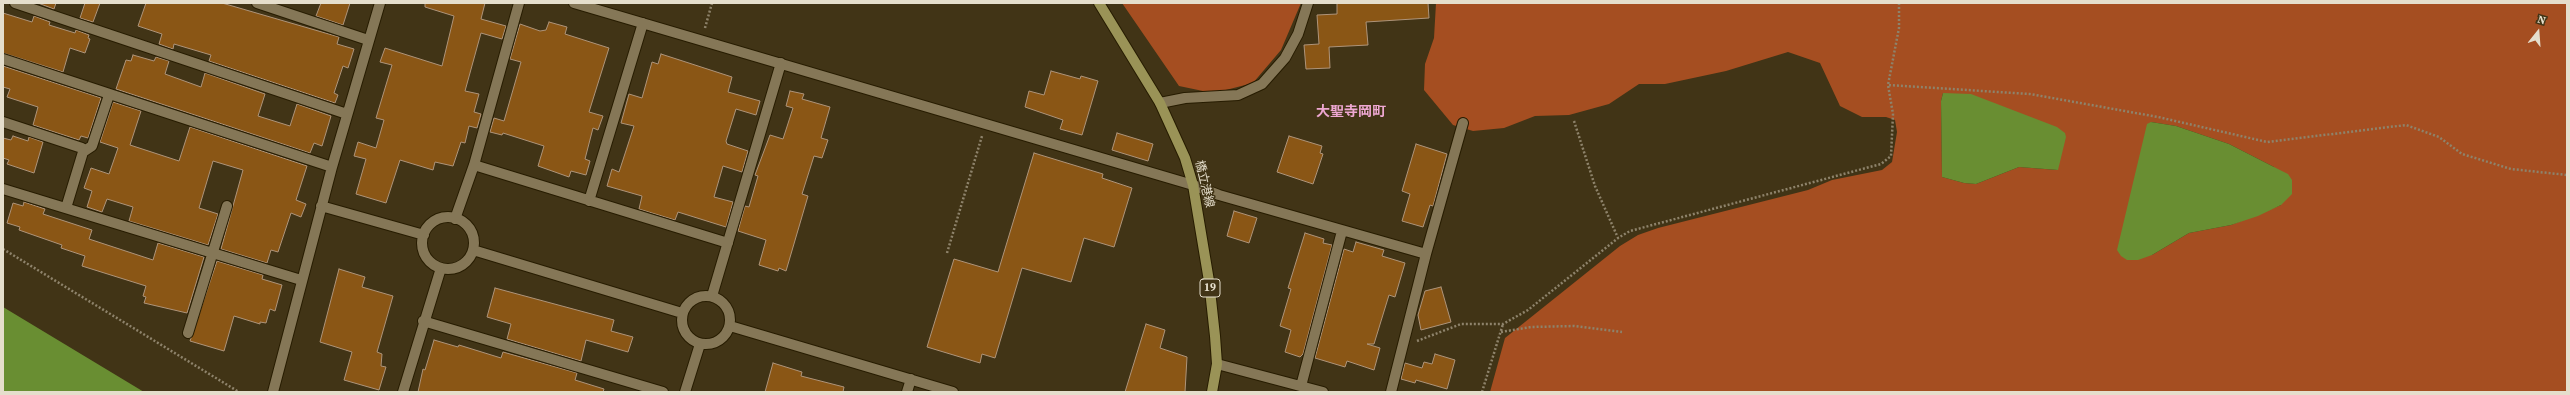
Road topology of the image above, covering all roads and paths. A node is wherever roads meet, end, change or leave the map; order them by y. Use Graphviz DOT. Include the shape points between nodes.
graph roads {
  1 [pos="15,3"];
  2 [pos="258,3"];
  3 [pos="380,3"];
  4 [pos="520,3"];
  5 [pos="574,3"];
  6 [pos="712,3"];
  7 [pos="1099,3"];
  8 [pos="1308,3"];
  9 [pos="1899,3"];
  10 [pos="643,23"];
  11 [pos="368,40"];
  12 [pos="701,40"];
  13 [pos="3,59"];
  14 [pos="781,64"];
  15 [pos="1888,85"];
  16 [pos="109,95"];
  17 [pos="1160,103"];
  18 [pos="347,114"];
  19 [pos="1574,121"];
  20 [pos="3,122"];
  21 [pos="1463,123"];
  22 [pos="986,124"];
  23 [pos="83,152"];
  24 [pos="474,165"];
  25 [pos="332,167"];
  26 [pos="2567,175"];
  27 [pos="1193,185"];
  28 [pos="3,188"];
  29 [pos="589,201"];
  30 [pos="227,206"];
  31 [pos="322,206"];
  32 [pos="66,208"];
  33 [pos="455,218"];
  34 [pos="1342,231"];
  35 [pos="424,235"];
  36 [pos="1618,238"];
  37 [pos="728,243"];
  38 [pos="3,249"];
  39 [pos="473,250"];
  40 [pos="212,253"];
  41 [pos="947,253"];
  42 [pos="1426,254"];
  43 [pos="441,268"];
  44 [pos="301,280"];
  45 [pos="712,296"];
  46 [pos="682,313"];
  47 [pos="423,321"];
  48 [pos="1503,324"];
  49 [pos="730,326"];
  50 [pos="188,332"];
  51 [pos="1501,332"];
  52 [pos="1622,332"];
  53 [pos="700,344"];
  54 [pos="1401,347"];
  55 [pos="1217,364"];
  56 [pos="911,379"];
  57 [pos="1300,386"];
  58 [pos="239,392"];
  59 [pos="273,392"];
  60 [pos="403,392"];
  61 [pos="663,392"];
  62 [pos="685,392"];
  63 [pos="907,392"];
  64 [pos="953,392"];
  65 [pos="1212,392"];
  66 [pos="1322,392"];
  67 [pos="1391,392"];
  68 [pos="1482,392"];
  1 -- 18 [label="street"];
  2 -- 11 [label="street"];
  3 -- 11 [label="street"];
  4 -- 24 [label="street"];
  5 -- 10 [label="street"];
  6 -- 12 [label="path"];
  7 -- 17 [label="main road, 橋立港線 / 19"];
  8 -- 17 [label="street" via="1298,34 1285,58 1262,84 1238,94 1185,98"];
  9 -- 15 [label="path" via="1898,36"];
  10 -- 12 [label="street"];
  10 -- 29 [label="street"];
  11 -- 18 [label="street"];
  12 -- 14 [label="street"];
  13 -- 16 [label="street"];
  14 -- 22 [label="street"];
  14 -- 37 [label="street"];
  15 -- 26 [label="path" via="2030,94 2158,117 2268,142 2406,124 2439,137 2462,154 2511,169"];
  15 -- 36 [label="path" via="1893,114 1891,156 1881,164 1740,203 1650,224"];
  16 -- 23 [label="street" via="92,146"];
  16 -- 25 [label="street"];
  17 -- 27 [label="main road, 橋立港線 / 19" via="1185,158"];
  18 -- 25 [label="street"];
  19 -- 36 [label="path" via="1595,186"];
  20 -- 23 [label="street" via="82,148"];
  21 -- 42 [label="street"];
  22 -- 27 [label="street"];
  22 -- 41 [label="path"];
  23 -- 32 [label="street"];
  24 -- 29 [label="street"];
  24 -- 33 [label="street"];
  25 -- 31 [label="street"];
  27 -- 34 [label="street"];
  27 -- 55 [label="main road, 橋立港線 / 19" via="1209,281"];
  28 -- 32 [label="street"];
  29 -- 37 [label="street"];
  30 -- 40 [label="street"];
  31 -- 35 [label="street"];
  31 -- 44 [label="street"];
  32 -- 40 [label="street"];
  33 -- 35 [label="street" via="434,221"];
  33 -- 39 [label="street" via="467,225 472,232"];
  34 -- 42 [label="street"];
  34 -- 57 [label="street"];
  35 -- 43 [label="street" via="424,251 433,264"];
  36 -- 48 [label="path" via="1528,310"];
  37 -- 45 [label="street"];
  38 -- 58 [label="path"];
  39 -- 43 [label="street" via="464,263 453,268"];
  39 -- 46 [label="street"];
  40 -- 44 [label="street"];
  40 -- 50 [label="street"];
  42 -- 54 [label="street"];
  43 -- 47 [label="street"];
  44 -- 59 [label="street"];
  45 -- 46 [label="street" via="700,296 692,300"];
  45 -- 49 [label="street" via="724,302"];
  46 -- 53 [label="street" via="681,321 687,335"];
  47 -- 60 [label="street"];
  47 -- 61 [label="street"];
  48 -- 51 [label="path"];
  48 -- 54 [label="path" via="1461,324"];
  49 -- 53 [label="street" via="722,339"];
  49 -- 56 [label="street"];
  51 -- 52 [label="path" via="1532,327 1574,326"];
  51 -- 68 [label="path"];
  53 -- 62 [label="street"];
  54 -- 67 [label="street"];
  55 -- 57 [label="street"];
  55 -- 65 [label="main road, 橋立港線 / 19"];
  56 -- 63 [label="street"];
  56 -- 64 [label="street"];
  57 -- 66 [label="street"];
}
